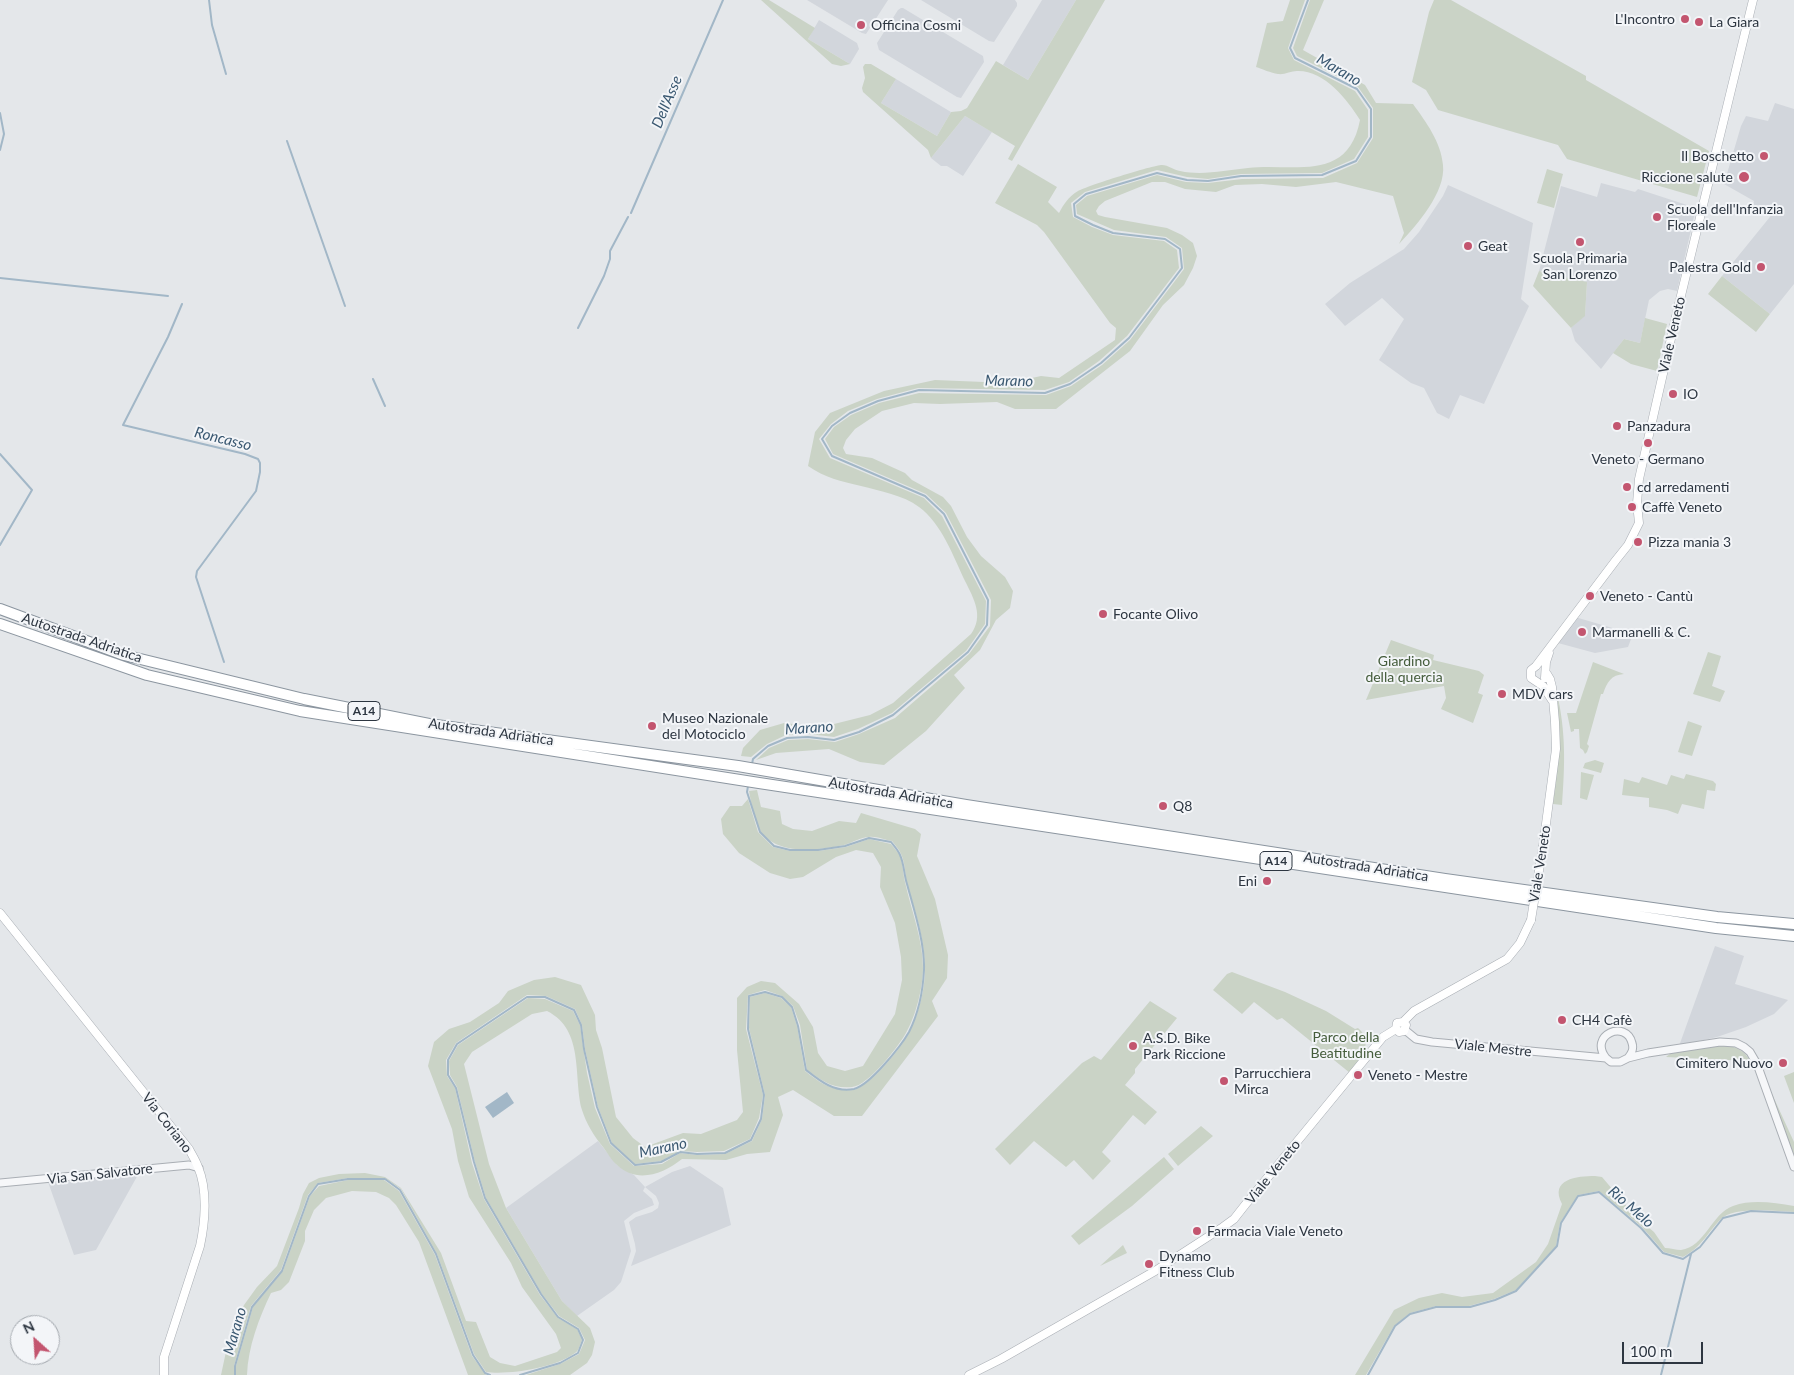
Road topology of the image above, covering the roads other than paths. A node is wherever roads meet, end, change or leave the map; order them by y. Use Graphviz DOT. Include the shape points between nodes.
graph roads {
  1 [pos="1753,0"];
  2 [pos="0,610"];
  3 [pos="0,624"];
  4 [pos="1550,646"];
  5 [pos="1536,666"];
  6 [pos="1546,672"];
  7 [pos="1541,684"];
  8 [pos="1552,687"];
  9 [pos="1552,700"];
  10 [pos="0,913"];
  11 [pos="1794,924"];
  12 [pos="1794,936"];
  13 [pos="1404,1026"];
  14 [pos="1601,1047"];
  15 [pos="1633,1047"];
  16 [pos="1648,1053"];
  17 [pos="1583,1056"];
  18 [pos="1606,1058"];
  19 [pos="1628,1058"];
  20 [pos="1794,1167"];
  21 [pos="199,1168"];
  22 [pos="0,1183"];
  23 [pos="164,1375"];
  24 [pos="969,1375"];
  1 -- 4 [label="main road, Viale Veneto" via="1639,479 1639,523 1628,545"];
  2 -- 11 [label="highway, Autostrada Adriatica / A14" via="124,655 304,699 458,728 738,766 966,805 1445,879 1717,918"];
  3 -- 12 [label="highway, Autostrada Adriatica / A14" via="147,675 300,711 1716,928"];
  4 -- 5 [label="main road, Viale Veneto"];
  4 -- 6 [label="main road, Viale Veneto"];
  5 -- 6 [label="main road"];
  5 -- 7 [label="main road" via="1530,675 1532,680"];
  6 -- 7 [label="main road"];
  6 -- 8 [label="main road, Viale Veneto"];
  7 -- 8 [label="main road"];
  7 -- 9 [label="main road, Viale Veneto"];
  8 -- 9 [label="main road, Viale Veneto"];
  9 -- 13 [label="main road, Viale Veneto, bridge" via="1556,749 1531,920 1520,944 1507,959 1414,1012"];
  10 -- 21 [label="main road, Via Coriano" via="189,1149"];
  13 -- 17 [label="street, Viale Mestre" via="1416,1039 1432,1042"];
  13 -- 24 [label="main road, Viale Veneto" via="1401,1032 1396,1029 1384,1038 1234,1219 1155,1271"];
  14 -- 15 [label="street" via="1606,1036 1617,1031 1628,1036"];
  14 -- 17 [label="street"];
  14 -- 18 [label="street"];
  15 -- 16 [label="street"];
  15 -- 19 [label="street"];
  16 -- 19 [label="street, Viale Mestre"];
  16 -- 20 [label="street, Viale Mestre" via="1720,1042 1736,1043 1750,1052"];
  17 -- 18 [label="street, Viale Mestre"];
  18 -- 19 [label="street, Viale Mestre" via="1617,1063"];
  21 -- 22 [label="street, Via San Salvatore" via="189,1165"];
  21 -- 23 [label="main road, Via Coriano" via="205,1208 203,1229 164,1357"];
}
